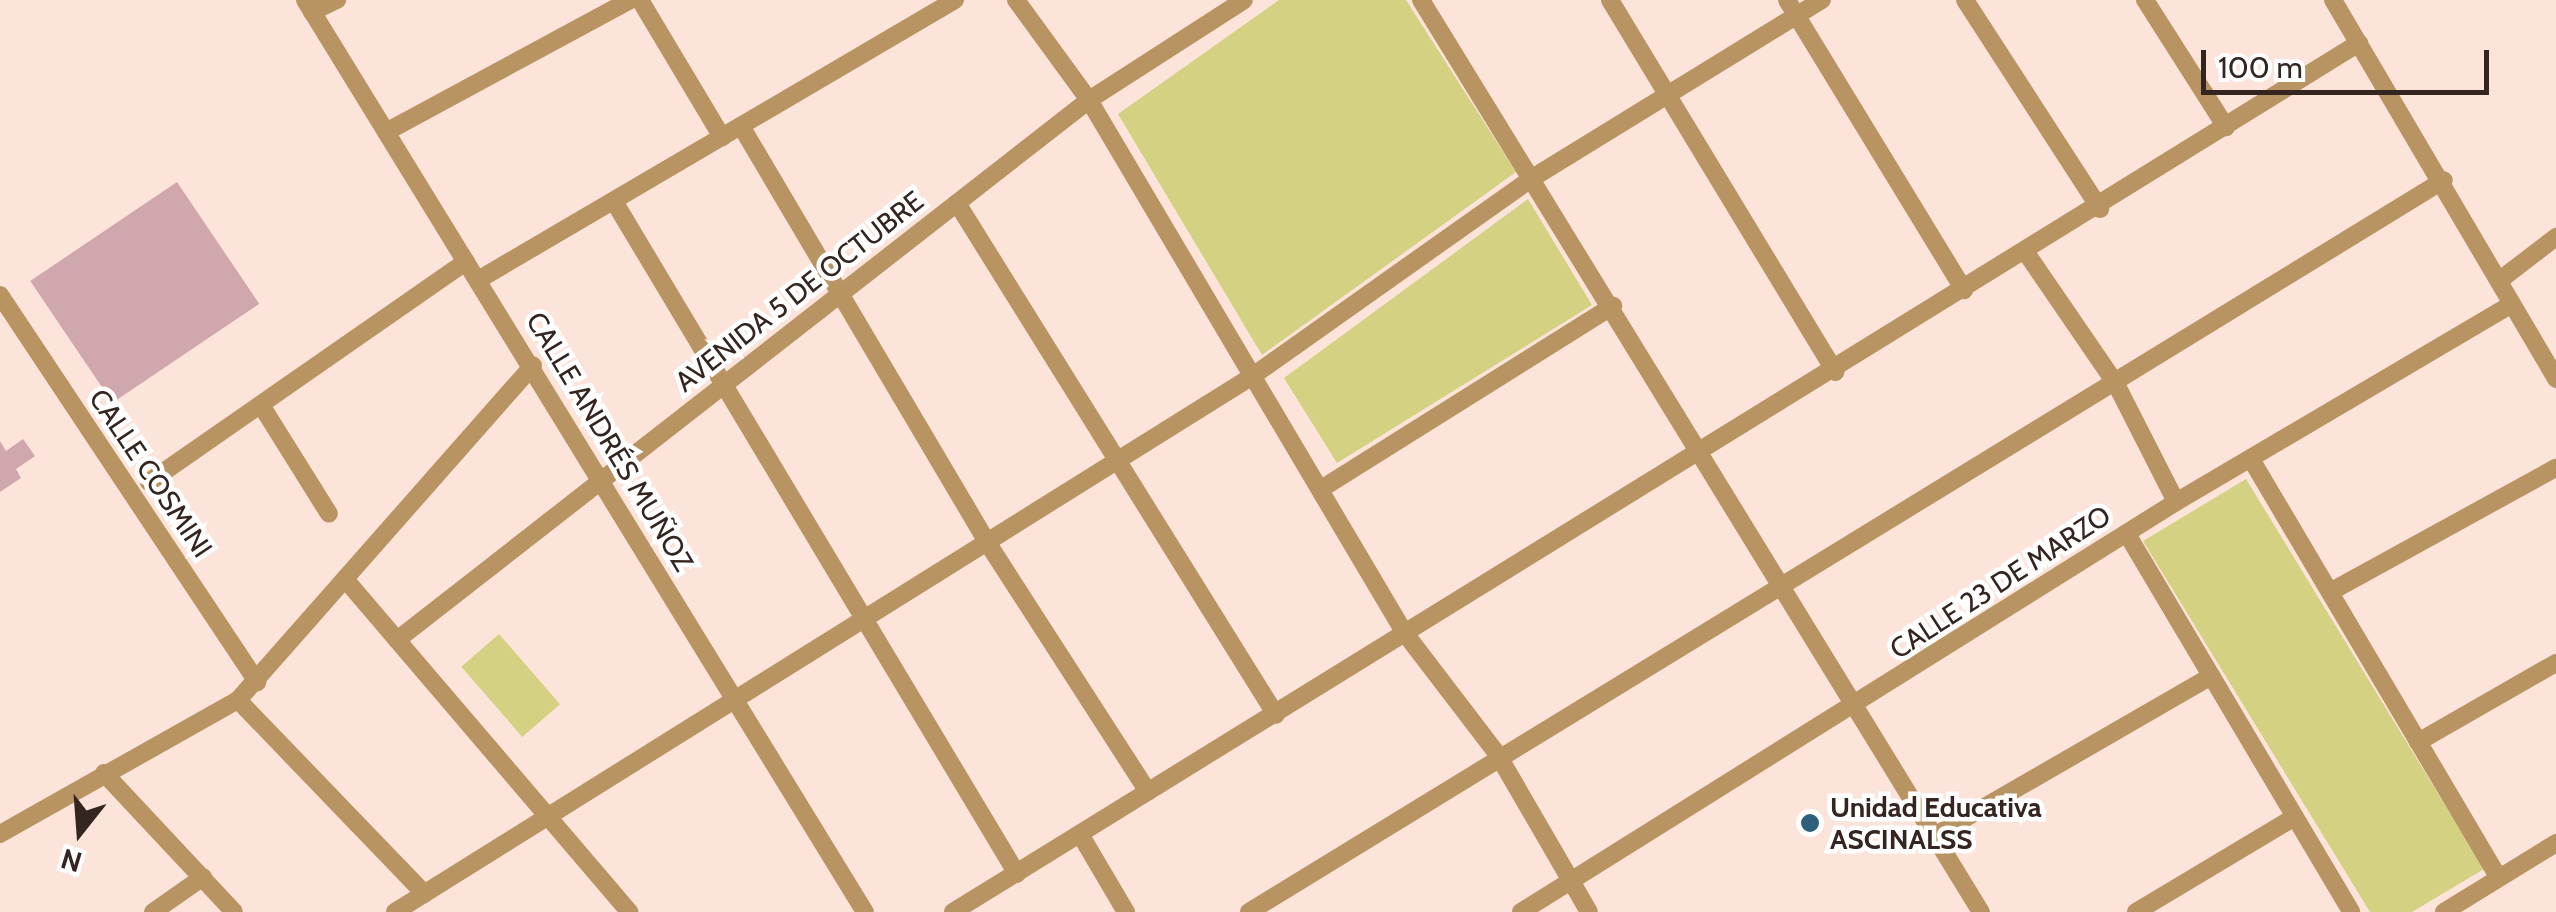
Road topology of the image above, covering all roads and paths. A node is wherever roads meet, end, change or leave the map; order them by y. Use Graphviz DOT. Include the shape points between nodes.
graph roads {
  1 [pos="336,0"];
  2 [pos="630,0"];
  3 [pos="640,0"];
  4 [pos="955,0"];
  5 [pos="1016,0"];
  6 [pos="1244,0"];
  7 [pos="1421,0"];
  8 [pos="1610,0"];
  9 [pos="1822,0"];
  10 [pos="1966,0"];
  11 [pos="2145,0"];
  12 [pos="2332,0"];
  13 [pos="309,6"];
  14 [pos="1792,8"];
  15 [pos="2360,44"];
  16 [pos="1670,94"];
  17 [pos="1089,100"];
  18 [pos="742,126"];
  19 [pos="2226,127"];
  20 [pos="386,132"];
  21 [pos="722,137"];
  22 [pos="1534,177"];
  23 [pos="2444,180"];
  24 [pos="614,203"];
  25 [pos="957,203"];
  26 [pos="2100,210"];
  27 [pos="2556,238"];
  28 [pos="2027,254"];
  29 [pos="466,262"];
  30 [pos="478,280"];
  31 [pos="2500,280"];
  32 [pos="1964,290"];
  33 [pos="842,292"];
  34 [pos="0,295"];
  35 [pos="2512,304"];
  36 [pos="1612,306"];
  37 [pos="533,365"];
  38 [pos="1834,372"];
  39 [pos="1254,375"];
  40 [pos="2556,379"];
  41 [pos="2116,384"];
  42 [pos="724,385"];
  43 [pos="261,405"];
  44 [pos="1702,451"];
  45 [pos="2251,458"];
  46 [pos="1117,460"];
  47 [pos="2556,468"];
  48 [pos="602,480"];
  49 [pos="149,482"];
  50 [pos="1321,490"];
  51 [pos="2176,502"];
  52 [pos="329,514"];
  53 [pos="2127,534"];
  54 [pos="987,542"];
  55 [pos="346,579"];
  56 [pos="1782,584"];
  57 [pos="2330,592"];
  58 [pos="861,621"];
  59 [pos="1404,632"];
  60 [pos="397,640"];
  61 [pos="2556,663"];
  62 [pos="2211,676"];
  63 [pos="257,682"];
  64 [pos="735,699"];
  65 [pos="238,700"];
  66 [pos="1858,706"];
  67 [pos="1276,715"];
  68 [pos="2418,742"];
  69 [pos="1498,755"];
  70 [pos="104,773"];
  71 [pos="1148,792"];
  72 [pos="2295,817"];
  73 [pos="546,818"];
  74 [pos="0,834"];
  75 [pos="1080,834"];
  76 [pos="1936,834"];
  77 [pos="2556,843"];
  78 [pos="1017,874"];
  79 [pos="2497,875"];
  80 [pos="202,876"];
  81 [pos="1569,878"];
  82 [pos="424,894"];
  83 [pos="153,912"];
  84 [pos="234,912"];
  85 [pos="395,912"];
  86 [pos="629,912"];
  87 [pos="865,912"];
  88 [pos="953,912"];
  89 [pos="1126,912"];
  90 [pos="1249,912"];
  91 [pos="1521,912"];
  92 [pos="1589,912"];
  93 [pos="1981,912"];
  94 [pos="2136,912"];
  95 [pos="2352,912"];
  96 [pos="2444,912"];
  1 -- 13 [label="street"];
  2 -- 20 [label="street"];
  3 -- 21 [label="street"];
  4 -- 18 [label="street"];
  5 -- 17 [label="street"];
  6 -- 17 [label="street, AVENIDA 5 DE OCTUBRE"];
  7 -- 22 [label="street"];
  8 -- 16 [label="street"];
  9 -- 14 [label="street"];
  10 -- 26 [label="street"];
  11 -- 19 [label="street"];
  12 -- 15 [label="street"];
  13 -- 20 [label="street, CALLE ANDRÉS MUÑOZ"];
  14 -- 16 [label="street"];
  14 -- 32 [label="street"];
  15 -- 19 [label="street"];
  15 -- 23 [label="street"];
  16 -- 22 [label="street"];
  16 -- 38 [label="street"];
  17 -- 25 [label="street, AVENIDA 5 DE OCTUBRE"];
  17 -- 39 [label="street"];
  18 -- 21 [label="street"];
  18 -- 33 [label="street"];
  19 -- 26 [label="street"];
  20 -- 29 [label="street, CALLE ANDRÉS MUÑOZ"];
  21 -- 24 [label="street"];
  22 -- 36 [label="street"];
  22 -- 39 [label="street"];
  23 -- 31 [label="street"];
  23 -- 41 [label="street"];
  24 -- 30 [label="street"];
  24 -- 42 [label="street"];
  25 -- 33 [label="street, AVENIDA 5 DE OCTUBRE"];
  25 -- 46 [label="street"];
  26 -- 28 [label="street"];
  27 -- 31 [label="street"];
  28 -- 32 [label="street"];
  28 -- 41 [label="street"];
  29 -- 30 [label="street, CALLE ANDRÉS MUÑOZ"];
  29 -- 43 [label="street"];
  30 -- 37 [label="street, CALLE ANDRÉS MUÑOZ"];
  31 -- 35 [label="street"];
  32 -- 38 [label="street"];
  33 -- 42 [label="street, AVENIDA 5 DE OCTUBRE"];
  33 -- 54 [label="street"];
  34 -- 63 [label="street, CALLE COSMINI"];
  35 -- 40 [label="street"];
  35 -- 45 [label="street, CALLE 23 DE MARZO"];
  36 -- 44 [label="street"];
  36 -- 50 [label="street"];
  37 -- 48 [label="street, CALLE ANDRÉS MUÑOZ"];
  37 -- 55 [label="street"];
  38 -- 44 [label="street"];
  39 -- 46 [label="street"];
  39 -- 50 [label="street"];
  41 -- 51 [label="street"];
  41 -- 56 [label="street"];
  42 -- 48 [label="street, AVENIDA 5 DE OCTUBRE"];
  42 -- 58 [label="street"];
  43 -- 49 [label="street"];
  43 -- 52 [label="street"];
  44 -- 56 [label="street"];
  44 -- 59 [label="street"];
  45 -- 51 [label="street, CALLE 23 DE MARZO"];
  45 -- 57 [label="street"];
  46 -- 54 [label="street"];
  46 -- 67 [label="street"];
  47 -- 57 [label="street"];
  48 -- 60 [label="street, AVENIDA 5 DE OCTUBRE"];
  48 -- 64 [label="street, CALLE ANDRÉS MUÑOZ"];
  50 -- 59 [label="street"];
  51 -- 53 [label="street, CALLE 23 DE MARZO"];
  53 -- 62 [label="street"];
  53 -- 66 [label="street, CALLE 23 DE MARZO"];
  54 -- 58 [label="street"];
  54 -- 71 [label="street"];
  55 -- 60 [label="street"];
  55 -- 63 [label="street"];
  56 -- 66 [label="street"];
  56 -- 69 [label="street"];
  57 -- 68 [label="street"];
  58 -- 64 [label="street"];
  58 -- 78 [label="street"];
  59 -- 67 [label="street"];
  59 -- 69 [label="street"];
  60 -- 73 [label="street"];
  61 -- 68 [label="street"];
  62 -- 72 [label="street"];
  62 -- 76 [label="street"];
  63 -- 65 [label="street"];
  64 -- 73 [label="street"];
  64 -- 87 [label="street, CALLE ANDRÉS MUÑOZ"];
  65 -- 70 [label="street"];
  65 -- 82 [label="street"];
  66 -- 76 [label="street"];
  66 -- 81 [label="street, CALLE 23 DE MARZO"];
  67 -- 71 [label="street"];
  68 -- 79 [label="street"];
  69 -- 81 [label="street"];
  69 -- 90 [label="street"];
  70 -- 74 [label="street"];
  70 -- 80 [label="street"];
  71 -- 75 [label="street"];
  72 -- 94 [label="street"];
  72 -- 95 [label="street"];
  73 -- 82 [label="street"];
  73 -- 86 [label="street"];
  75 -- 78 [label="street"];
  75 -- 89 [label="street"];
  76 -- 93 [label="street"];
  77 -- 79 [label="street"];
  78 -- 88 [label="street"];
  79 -- 96 [label="street"];
  80 -- 83 [label="street"];
  80 -- 84 [label="street"];
  81 -- 91 [label="street, CALLE 23 DE MARZO"];
  81 -- 92 [label="street"];
  82 -- 85 [label="street"];
}
